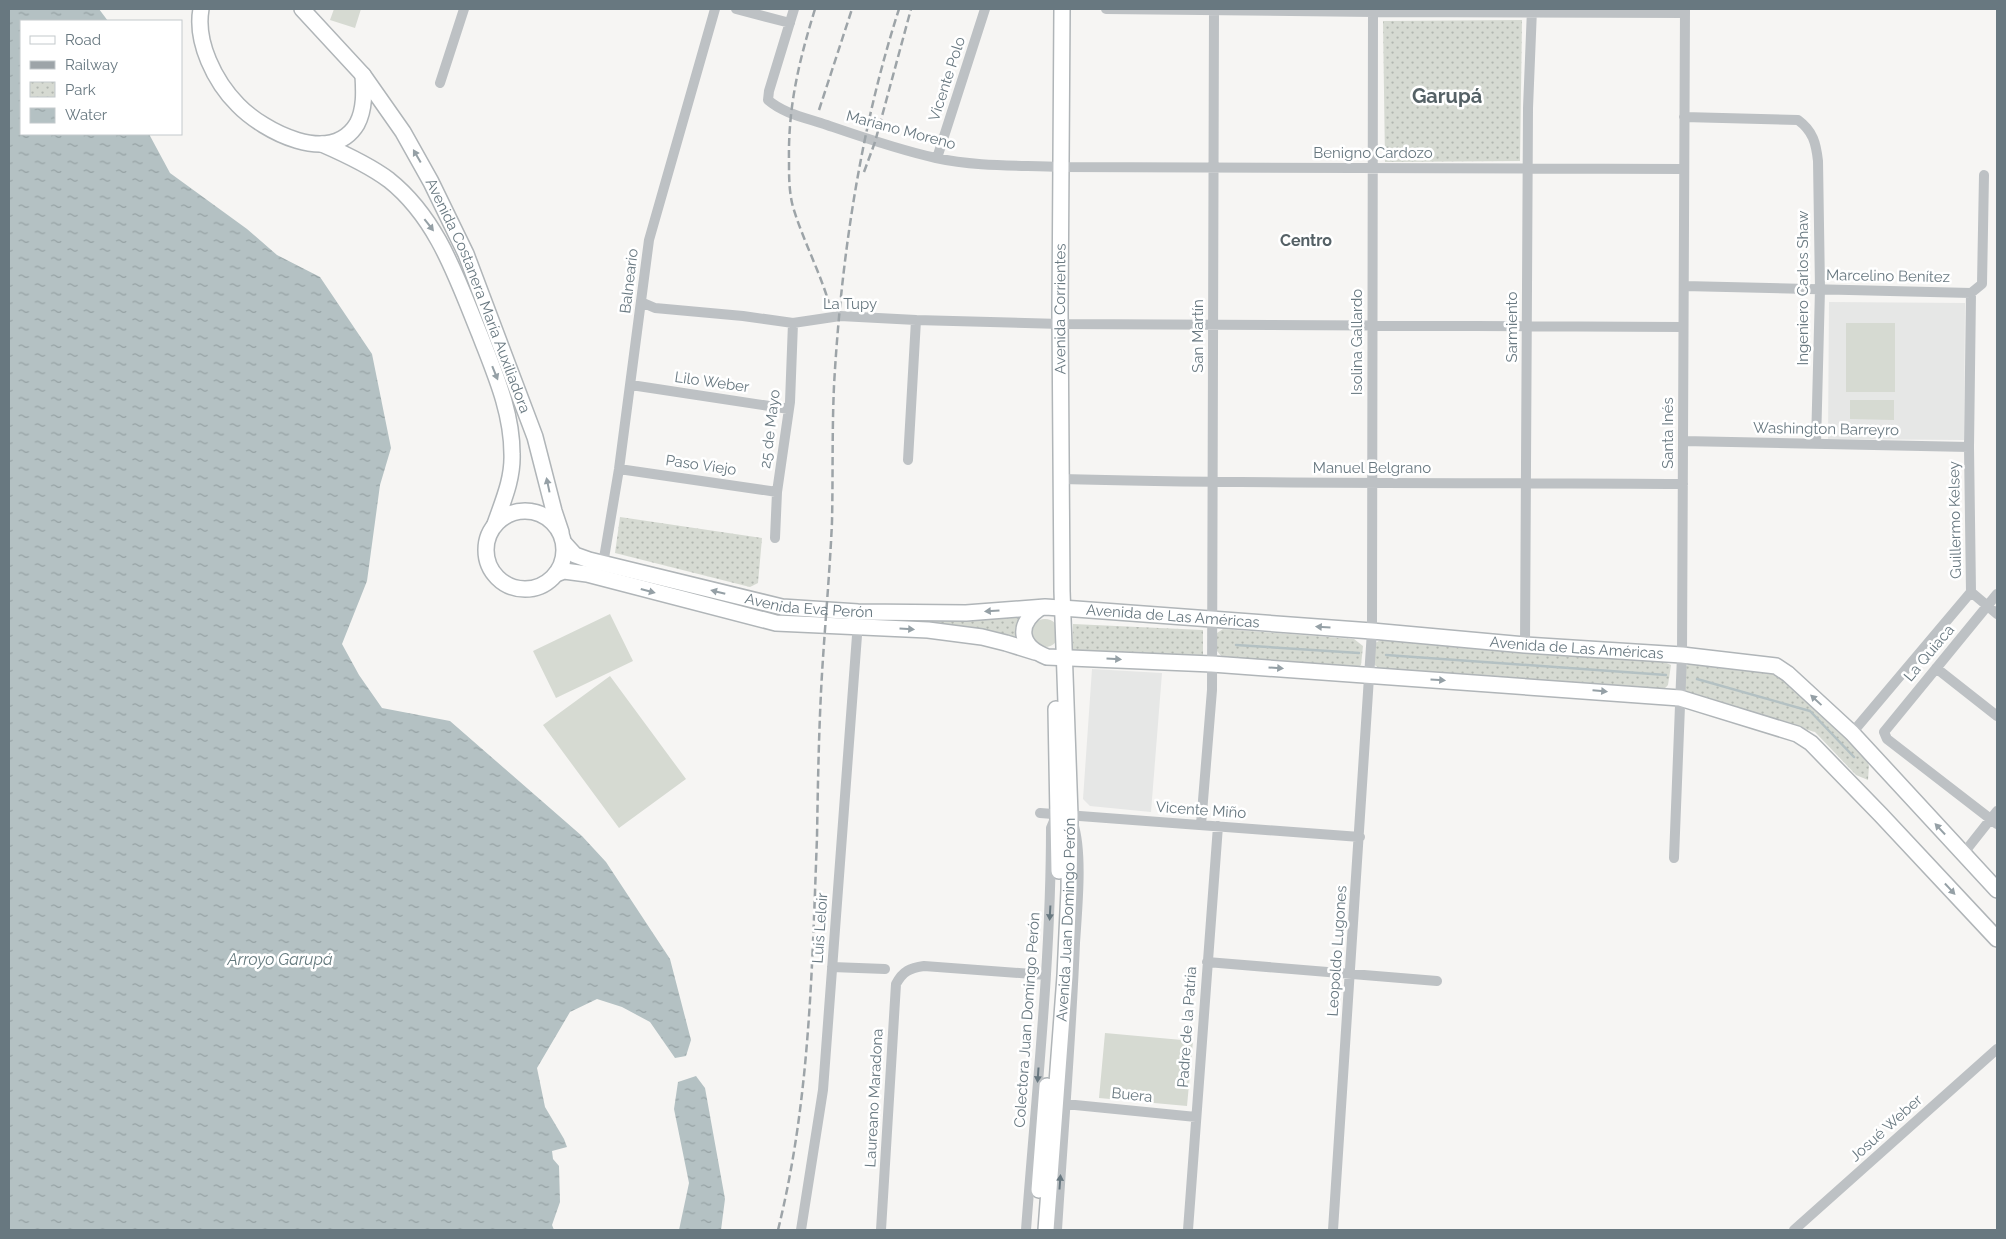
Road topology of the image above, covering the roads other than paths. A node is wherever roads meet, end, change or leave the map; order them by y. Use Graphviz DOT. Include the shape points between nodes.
graph roads {
  1 [pos="302,9"];
  2 [pos="464,9"];
  3 [pos="715,9"];
  4 [pos="736,9"];
  5 [pos="794,9"];
  6 [pos="985,9"];
  7 [pos="1062,9"];
  8 [pos="1106,9"];
  9 [pos="1214,9"];
  10 [pos="1532,10"];
  11 [pos="1373,11"];
  12 [pos="1685,11"];
  13 [pos="198,13"];
  14 [pos="790,23"];
  15 [pos="363,75"];
  16 [pos="440,83"];
  17 [pos="1684,117"];
  18 [pos="322,144"];
  19 [pos="937,158"];
  20 [pos="1062,167"];
  21 [pos="1213,167"];
  22 [pos="1372,168"];
  23 [pos="1528,168"];
  24 [pos="1684,169"];
  25 [pos="1984,175"];
  26 [pos="1684,286"];
  27 [pos="1820,289"];
  28 [pos="1971,293"];
  29 [pos="642,302"];
  30 [pos="916,320"];
  31 [pos="794,323"];
  32 [pos="1061,324"];
  33 [pos="1213,325"];
  34 [pos="1373,325"];
  35 [pos="1527,326"];
  36 [pos="1683,327"];
  37 [pos="631,385"];
  38 [pos="789,408"];
  39 [pos="1683,441"];
  40 [pos="1816,444"];
  41 [pos="1969,447"];
  42 [pos="908,460"];
  43 [pos="620,468"];
  44 [pos="1062,479"];
  45 [pos="1212,482"];
  46 [pos="1526,482"];
  47 [pos="1372,484"];
  48 [pos="1682,484"];
  49 [pos="777,492"];
  50 [pos="495,524"];
  51 [pos="563,538"];
  52 [pos="775,538"];
  53 [pos="603,564"];
  54 [pos="556,574"];
  55 [pos="1970,592"];
  56 [pos="1997,594"];
  57 [pos="1988,606"];
  58 [pos="1040,608"];
  59 [pos="1064,608"];
  60 [pos="1997,614"];
  61 [pos="858,619"];
  62 [pos="1212,620"];
  63 [pos="1372,631"];
  64 [pos="1525,645"];
  65 [pos="1037,652"];
  66 [pos="1682,655"];
  67 [pos="1060,657"];
  68 [pos="1212,664"];
  69 [pos="1936,668"];
  70 [pos="1370,675"];
  71 [pos="1680,698"];
  72 [pos="1997,716"];
  73 [pos="1852,733"];
  74 [pos="1040,813"];
  75 [pos="1064,815"];
  76 [pos="1995,818"];
  77 [pos="1201,825"];
  78 [pos="1218,826"];
  79 [pos="1360,837"];
  80 [pos="1963,854"];
  81 [pos="1674,858"];
  82 [pos="1997,890"];
  83 [pos="1997,939"];
  84 [pos="1207,962"];
  85 [pos="832,967"];
  86 [pos="884,969"];
  87 [pos="1046,975"];
  88 [pos="1350,975"];
  89 [pos="1437,981"];
  90 [pos="1997,1049"];
  91 [pos="1065,1104"];
  92 [pos="1196,1117"];
  93 [pos="801,1230"];
  94 [pos="881,1230"];
  95 [pos="1026,1230"];
  96 [pos="1036,1230"];
  97 [pos="1046,1230"];
  98 [pos="1057,1230"];
  99 [pos="1188,1230"];
  100 [pos="1333,1230"];
  101 [pos="1794,1230"];
  1 -- 15 [label="main road, Avenida Costanera María Auxiliadora"];
  2 -- 16 [label="street"];
  3 -- 29 [label="street, Balneario" via="649,240"];
  4 -- 14 [label="street"];
  5 -- 14 [label="street"];
  6 -- 19 [label="street, Vicente Polo"];
  7 -- 20 [label="main road, Avenida Corrientes"];
  8 -- 9 [label="street"];
  9 -- 11 [label="street"];
  9 -- 21 [label="street, San Martín"];
  10 -- 11 [label="street"];
  10 -- 12 [label="street"];
  10 -- 23 [label="street, Sarmiento"];
  11 -- 22 [label="street, Isolina Gallardo"];
  12 -- 17 [label="street, Santa Inés"];
  13 -- 18 [label="main road" via="214,73 236,104 275,132 299,141"];
  14 -- 19 [label="street, Mariano Moreno" via="768,100 790,113"];
  15 -- 18 [label="main road" via="363,105 357,124 338,140"];
  51 -- 15 [label="main road, Avenida Costanera María Auxiliadora, one-way" via="535,437 466,254 403,132"];
  17 -- 24 [label="street, Santa Inés"];
  17 -- 27 [label="street, Ingeniero Carlos Shaw" via="1798,120 1811,133 1818,161"];
  18 -- 50 [label="main road, Avenida Costanera María Auxiliadora, one-way" via="390,181 434,231 450,262 499,383 510,424 512,469"];
  19 -- 20 [label="street, Mariano Moreno" via="980,164"];
  20 -- 21 [label="street, Benigno Cardozo"];
  20 -- 32 [label="main road, Avenida Corrientes"];
  21 -- 22 [label="street, Benigno Cardozo"];
  21 -- 33 [label="street, San Martín"];
  22 -- 23 [label="street, Benigno Cardozo"];
  22 -- 34 [label="street, Isolina Gallardo"];
  23 -- 24 [label="street, Benigno Cardozo"];
  23 -- 35 [label="street, Sarmiento"];
  24 -- 26 [label="street, Santa Inés"];
  25 -- 28 [label="street" via="1982,284"];
  26 -- 27 [label="street, Marcelino Benítez"];
  26 -- 36 [label="street, Santa Inés"];
  27 -- 28 [label="street, Marcelino Benítez"];
  27 -- 40 [label="street, Ingeniero Carlos Shaw"];
  28 -- 41 [label="street, Guillermo Kelsey"];
  29 -- 31 [label="street, La Tupy" via="655,308"];
  29 -- 37 [label="street, Balneario"];
  30 -- 31 [label="street, La Tupy" via="840,316"];
  30 -- 32 [label="street, La Tupy"];
  30 -- 42 [label="street"];
  31 -- 38 [label="street, 25 de Mayo"];
  32 -- 33 [label="street, La Tupy"];
  32 -- 44 [label="main road, Avenida Corrientes"];
  33 -- 34 [label="street, La Tupy"];
  33 -- 45 [label="street, San Martín"];
  34 -- 35 [label="street, La Tupy"];
  34 -- 47 [label="street, Isolina Gallardo"];
  35 -- 36 [label="street, La Tupy"];
  35 -- 46 [label="street, Sarmiento"];
  36 -- 39 [label="street, Santa Inés"];
  37 -- 38 [label="street, Lilo Weber"];
  37 -- 43 [label="street, Balneario"];
  38 -- 49 [label="street, 25 de Mayo"];
  39 -- 40 [label="street, Washington Barreyro"];
  39 -- 48 [label="street, Santa Inés"];
  40 -- 41 [label="street, Washington Barreyro"];
  41 -- 55 [label="street, Guillermo Kelsey"];
  43 -- 49 [label="street, Paso Viejo"];
  43 -- 53 [label="street, Balneario"];
  44 -- 45 [label="street, Manuel Belgrano"];
  44 -- 59 [label="main road, Avenida Corrientes"];
  45 -- 47 [label="street, Manuel Belgrano"];
  45 -- 62 [label="street, San Martín"];
  46 -- 47 [label="street, Manuel Belgrano"];
  46 -- 48 [label="street, Manuel Belgrano"];
  46 -- 64 [label="street, Sarmiento"];
  47 -- 63 [label="street, Isolina Gallardo"];
  48 -- 66 [label="street, Santa Inés"];
  49 -- 52 [label="street, 25 de Mayo"];
  50 -- 51 [label="main road" via="507,514 525,510 551,519"];
  50 -- 54 [label="main road" via="489,534 486,558 498,579 509,586 535,588"];
  51 -- 53 [label="main road, Avenida Eva Perón" via="574,555"];
  51 -- 54 [label="main road" via="564,557"];
  61 -- 53 [label="main road, Avenida Eva Perón, one-way" via="764,603"];
  54 -- 61 [label="main road, Avenida Eva Perón, one-way" via="564,571 587,574 776,623"];
  55 -- 57 [label="street"];
  55 -- 73 [label="street, Guillermo Kelsey"];
  56 -- 57 [label="street, La Quiaca"];
  57 -- 60 [label="street"];
  57 -- 69 [label="street, La Quiaca"];
  58 -- 59 [label="main road, Avenida Eva Perón"];
  58 -- 61 [label="main road, Avenida Eva Perón, one-way"];
  58 -- 65 [label="main road" via="1029,616 1023,630 1029,645"];
  59 -- 62 [label="main road, Avenida de Las Américas"];
  59 -- 67 [label="main road, Avenida Juan Domingo Perón"];
  61 -- 65 [label="main road, Avenida Eva Perón, one-way" via="982,637"];
  61 -- 85 [label="street, Luis Leloir"];
  63 -- 62 [label="main road, Avenida de Las Américas, one-way"];
  62 -- 68 [label="street, San Martín"];
  63 -- 64 [label="main road, Avenida de Las Américas"];
  63 -- 70 [label="street, Isolina Gallardo"];
  64 -- 66 [label="main road, Avenida de Las Américas"];
  65 -- 67 [label="main road, Avenida Eva Perón" via="1047,657"];
  66 -- 71 [label="street, Santa Inés"];
  73 -- 66 [label="main road, Avenida de Las Américas, one-way" via="1776,666"];
  67 -- 68 [label="main road, one-way"];
  67 -- 75 [label="main road, Avenida Juan Domingo Perón"];
  68 -- 70 [label="main road, one-way"];
  68 -- 77 [label="street"];
  69 -- 72 [label="street"];
  69 -- 76 [label="street, La Quiaca" via="1884,732 1887,738"];
  70 -- 71 [label="main road, one-way"];
  70 -- 79 [label="street, Leopoldo Lugones"];
  71 -- 81 [label="street, Santa Inés"];
  71 -- 83 [label="main road, one-way" via="1798,734 1811,743"];
  80 -- 73 [label="main road, Avenida de Las Américas, one-way"];
  74 -- 75 [label="street, Vicente Miño"];
  75 -- 77 [label="street, Vicente Miño"];
  75 -- 87 [label="street, Colectora Juan Domingo Perón, one-way" via="1051,828"];
  75 -- 91 [label="street" via="1077,836 1078,891"];
  75 -- 96 [label="main road, Avenida Juan Domingo Perón" via="1056,976"];
  75 -- 97 [label="main road, Avenida Juan Domingo Perón" via="1065,976"];
  76 -- 80 [label="street"];
  77 -- 78 [label="street, Vicente Miño"];
  78 -- 79 [label="street, Vicente Miño"];
  78 -- 84 [label="street, Padre de la Patria"];
  79 -- 88 [label="street, Leopoldo Lugones"];
  80 -- 82 [label="main road, Avenida de Las Américas"];
  84 -- 88 [label="street"];
  84 -- 92 [label="street, Padre de la Patria"];
  85 -- 86 [label="street"];
  85 -- 93 [label="street, Luis Leloir" via="823,1090"];
  87 -- 94 [label="street, Laureano Maradona" via="924,966 906,970 896,984"];
  87 -- 95 [label="street, Colectora Juan Domingo Perón, one-way"];
  88 -- 89 [label="street"];
  88 -- 100 [label="street, Leopoldo Lugones"];
  90 -- 101 [label="street, Josué Weber"];
  91 -- 92 [label="street, Buera"];
  98 -- 91 [label="street, one-way"];
  92 -- 99 [label="street, Padre de la Patria"];
}
